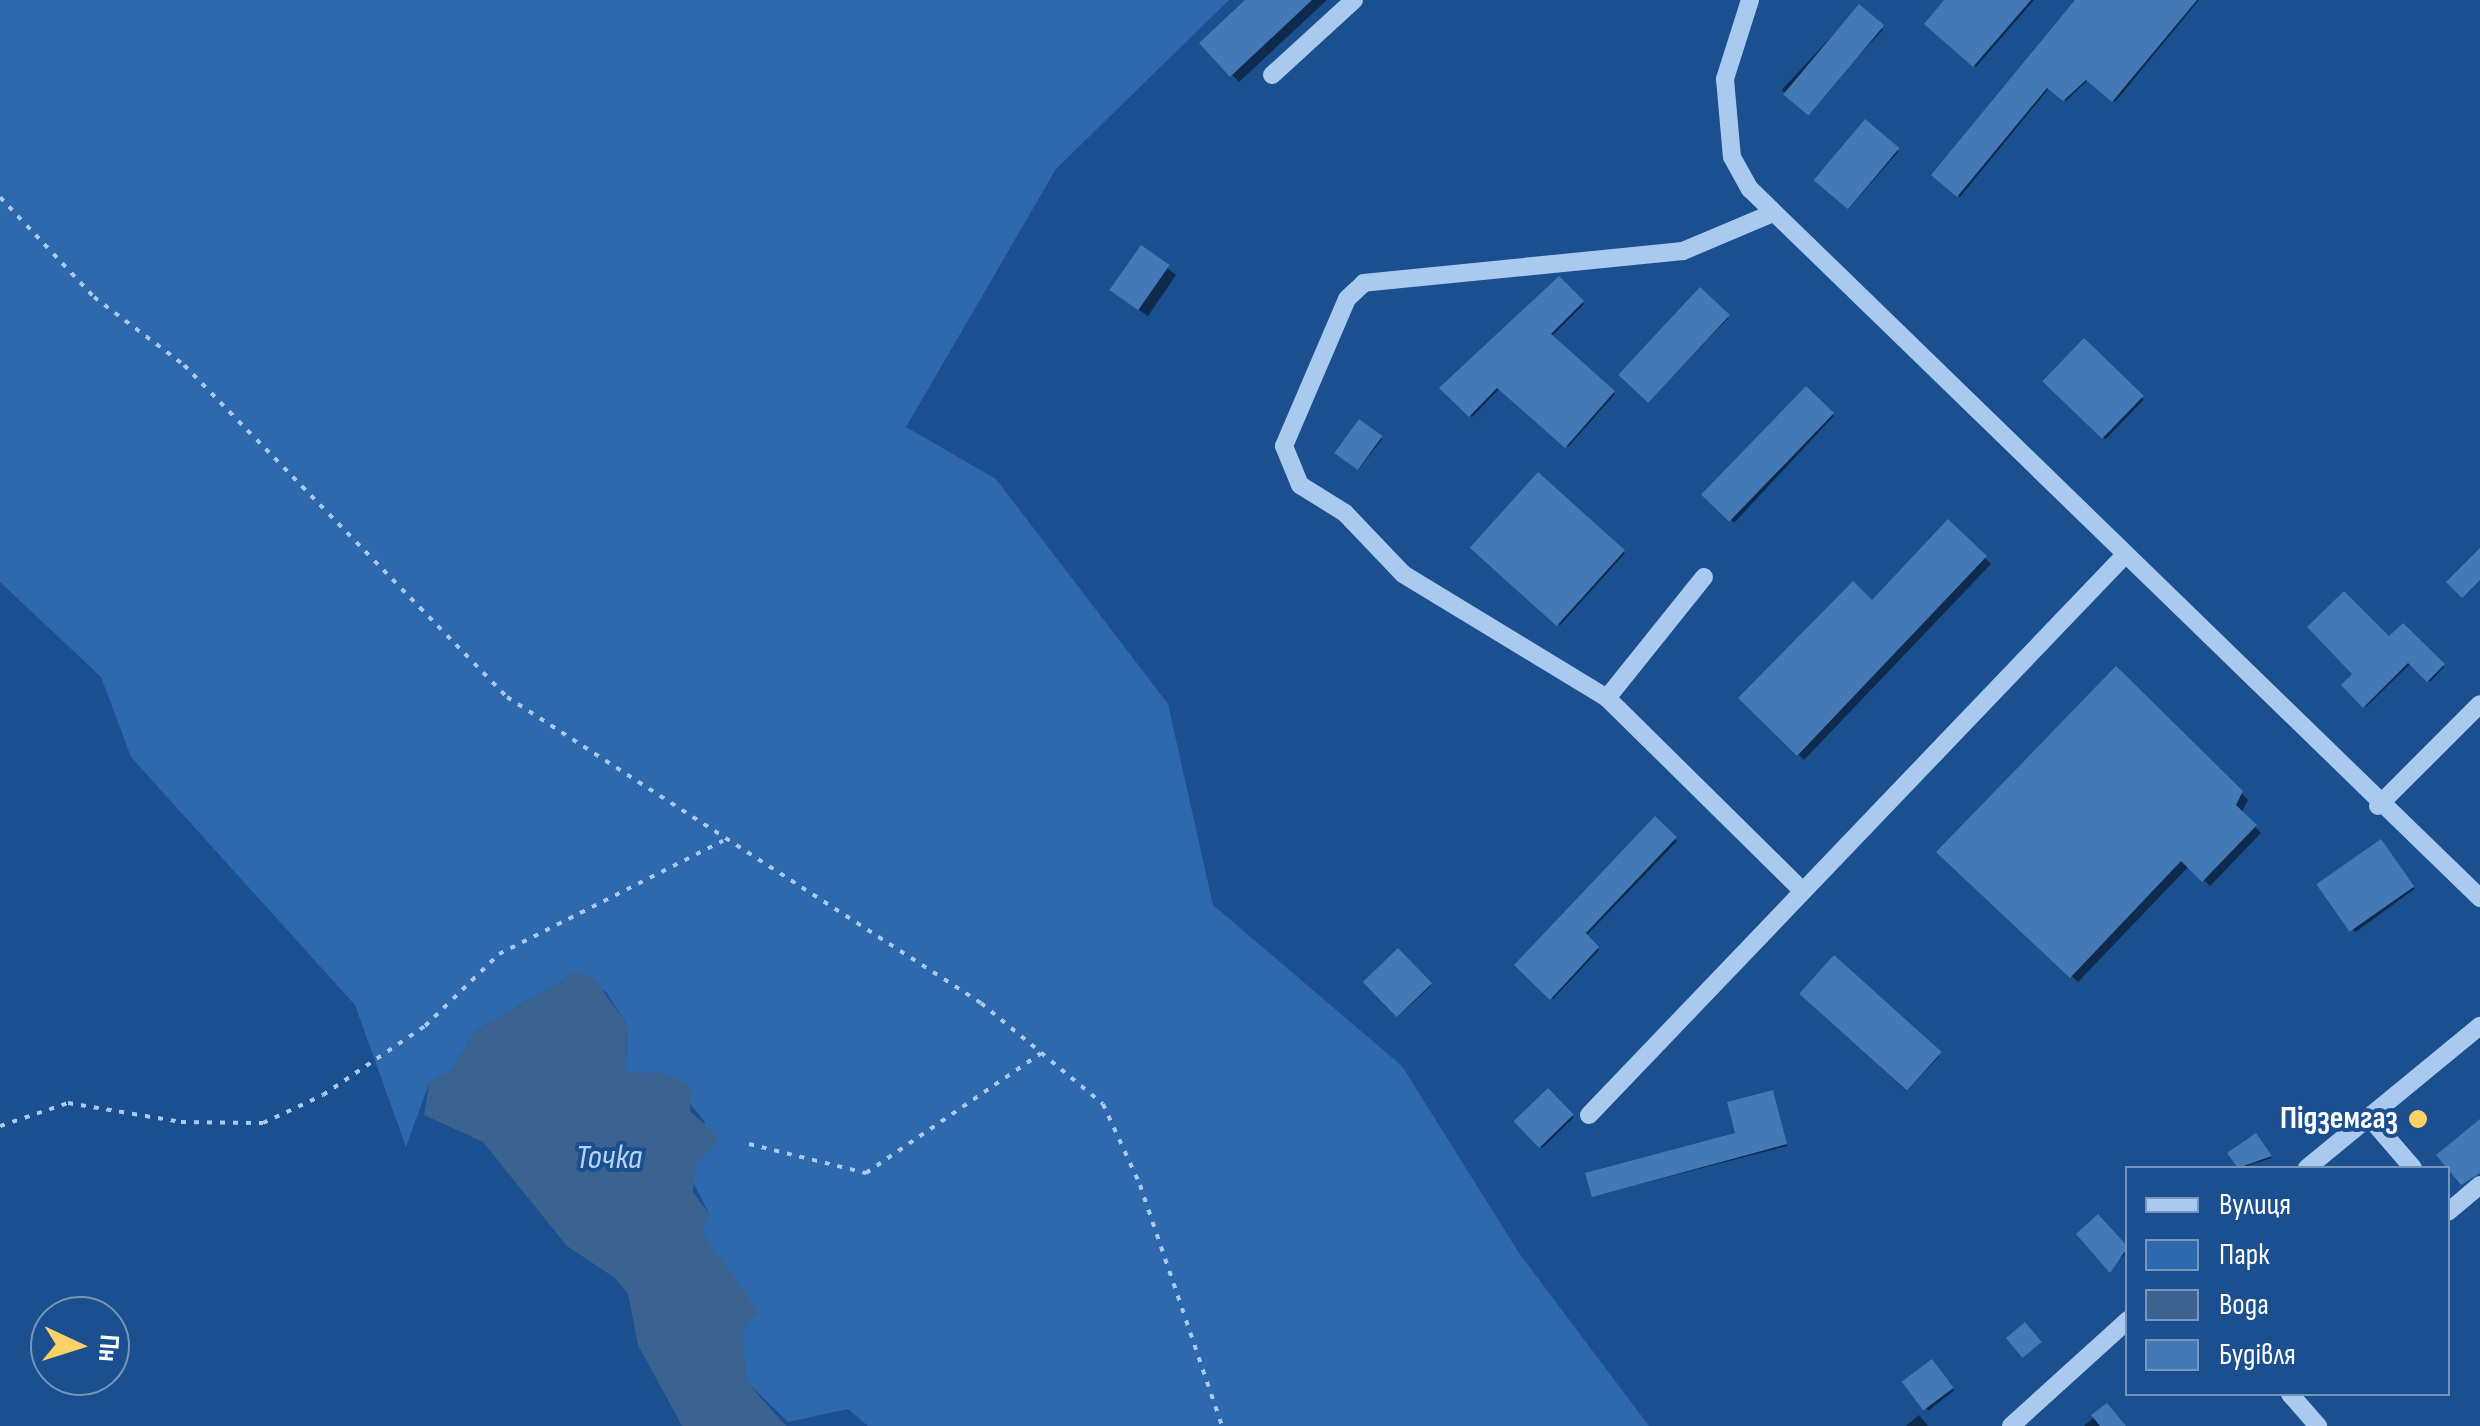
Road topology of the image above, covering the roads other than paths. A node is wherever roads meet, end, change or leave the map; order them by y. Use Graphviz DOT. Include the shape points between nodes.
graph roads {
  1 [pos="1354,0"];
  2 [pos="1750,0"];
  3 [pos="1272,75"];
  4 [pos="1773,213"];
  5 [pos="2122,558"];
  6 [pos="1704,577"];
  7 [pos="1608,698"];
  8 [pos="2480,704"];
  9 [pos="2378,806"];
  10 [pos="1800,888"];
  11 [pos="2480,898"];
  12 [pos="2480,1026"];
  13 [pos="1589,1115"];
  14 [pos="2369,1117"];
  15 [pos="2309,1166"];
  16 [pos="2411,1166"];
  17 [pos="2480,1185"];
  18 [pos="2450,1208"];
  19 [pos="2125,1323"];
  20 [pos="2292,1396"];
  21 [pos="2010,1426"];
  22 [pos="2318,1426"];
  1 -- 3 [label="street"];
  2 -- 4 [label="street" via="1728,56 1726,113 1732,157"];
  4 -- 5 [label="street"];
  4 -- 7 [label="street" via="1683,251 1364,283 1347,300 1322,375 1286,434 1300,485 1345,513 1403,574"];
  5 -- 9 [label="street"];
  5 -- 10 [label="street"];
  6 -- 7 [label="street"];
  7 -- 10 [label="street"];
  8 -- 9 [label="street"];
  9 -- 11 [label="street"];
  10 -- 13 [label="street"];
  12 -- 14 [label="street"];
  14 -- 15 [label="street"];
  14 -- 16 [label="street"];
  17 -- 18 [label="street"];
  19 -- 21 [label="street"];
  20 -- 22 [label="street"];
}
